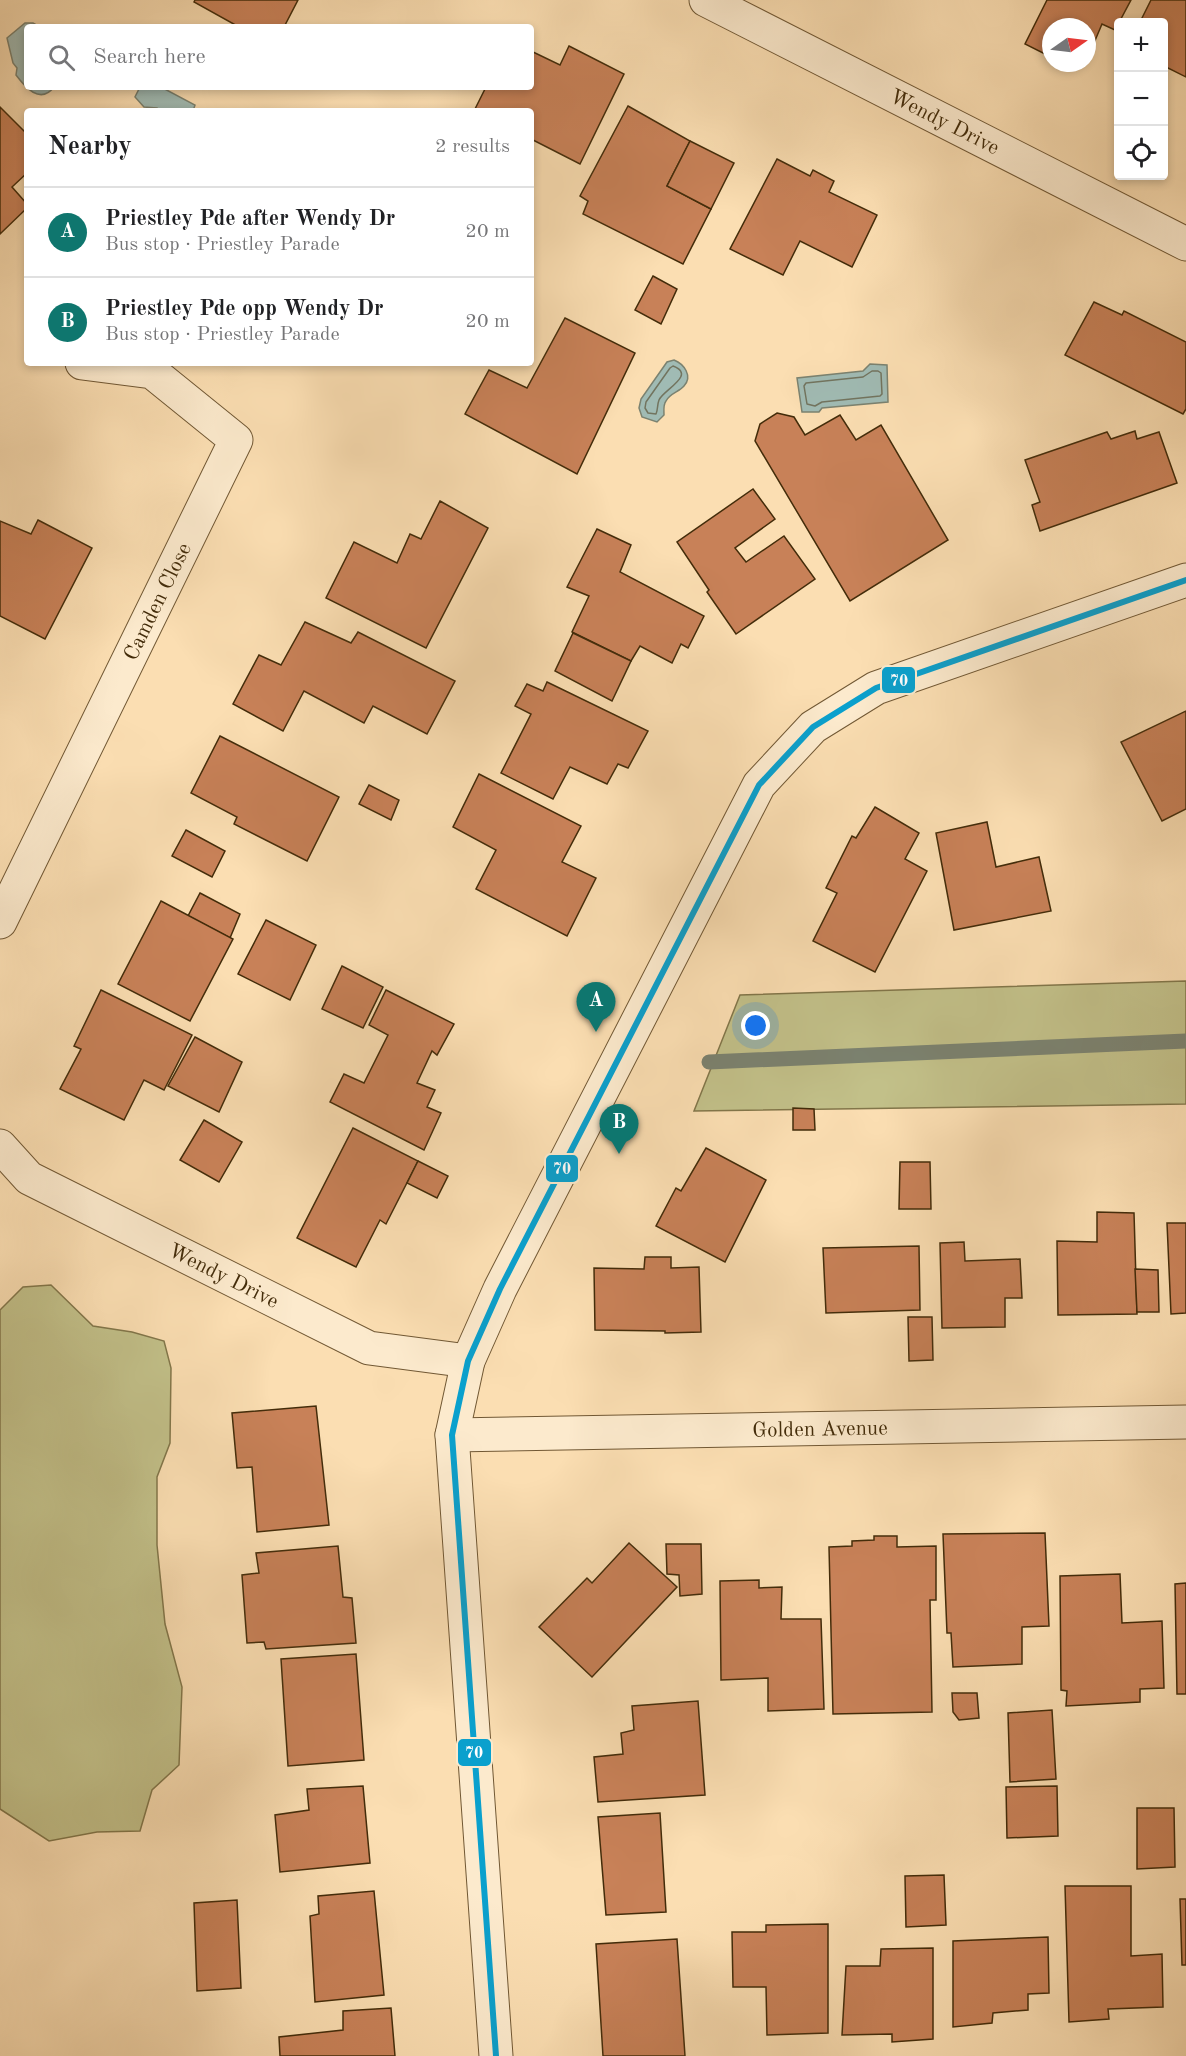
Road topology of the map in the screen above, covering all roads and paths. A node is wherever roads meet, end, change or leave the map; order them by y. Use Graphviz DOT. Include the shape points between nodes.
graph roads {
  1 [pos="706,0"];
  2 [pos="1186,244"];
  3 [pos="105,366"];
  4 [pos="1186,580"];
  5 [pos="0,922"];
  6 [pos="0,1146"];
  7 [pos="468,1361"];
  8 [pos="1186,1422"];
  9 [pos="452,1435"];
  10 [pos="496,2056"];
  1 -- 2 [label="street, Wendy Drive"];
  3 -- 5 [label="street, Camden Close" via="152,372 236,440"];
  4 -- 7 [label="street" via="876,688 813,727 767,776 500,1289"];
  6 -- 7 [label="street, Wendy Drive" via="29,1178 369,1348"];
  7 -- 9 [label="street"];
  8 -- 9 [label="street, Golden Avenue"];
  9 -- 10 [label="street"];
}
